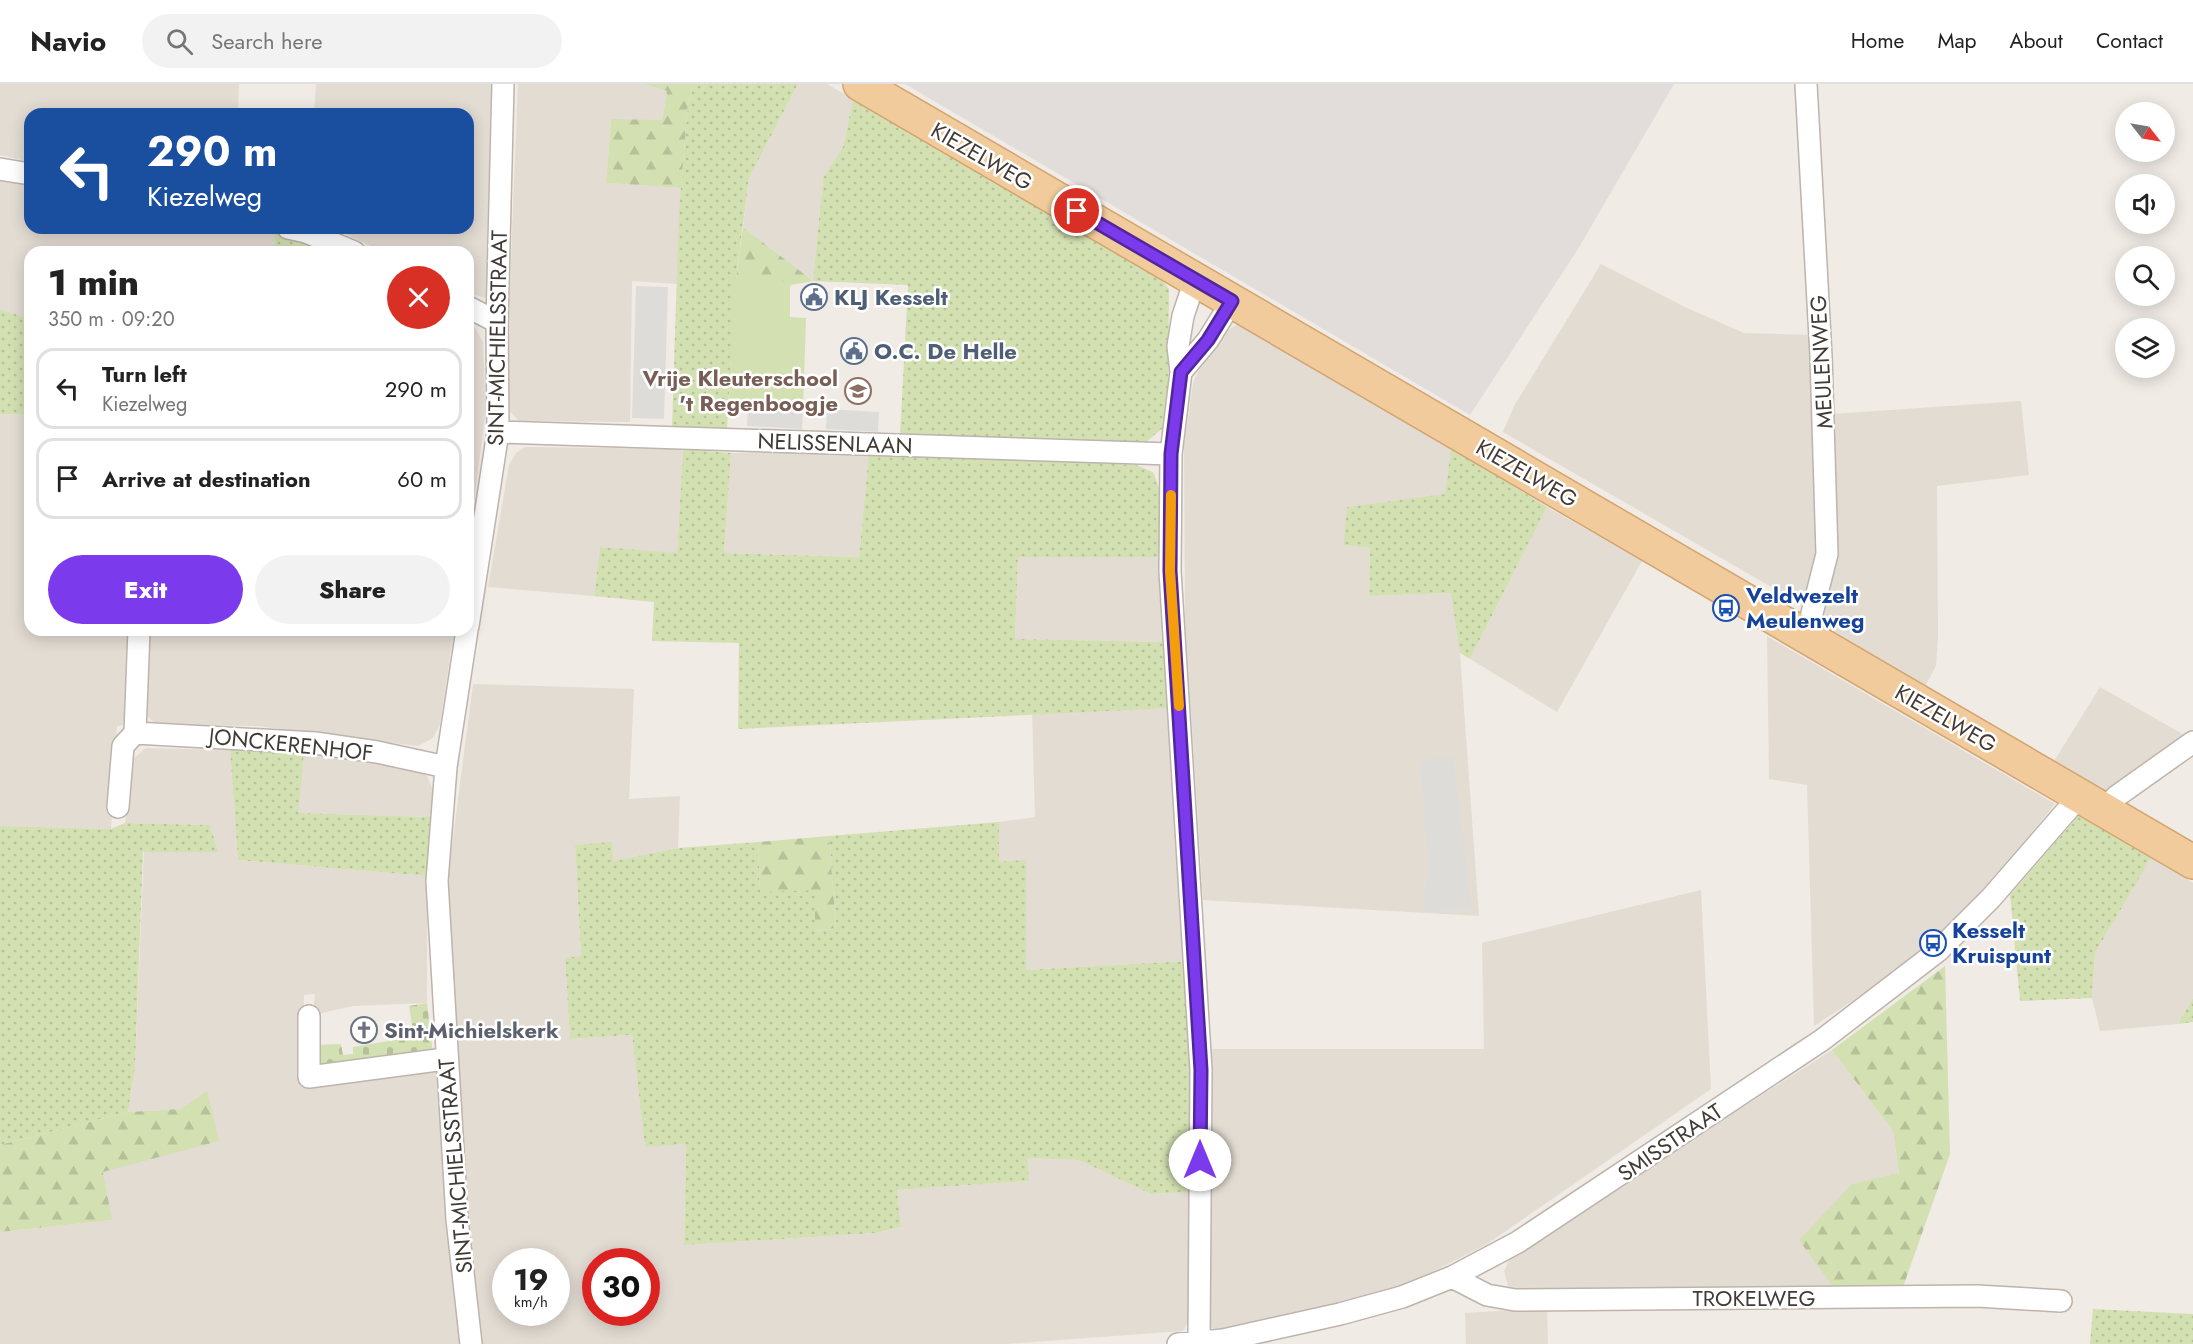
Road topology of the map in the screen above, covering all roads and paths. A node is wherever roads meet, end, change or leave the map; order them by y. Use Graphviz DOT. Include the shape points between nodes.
graph roads {
  1 [pos="502,84"];
  2 [pos="860,84"];
  3 [pos="1806,84"];
  4 [pos="0,169"];
  5 [pos="24,173"];
  6 [pos="311,234"];
  7 [pos="340,246"];
  8 [pos="1195,280"];
  9 [pos="1232,301"];
  10 [pos="474,310"];
  11 [pos="497,322"];
  12 [pos="1181,372"];
  13 [pos="498,432"];
  14 [pos="1171,454"];
  15 [pos="474,589"];
  16 [pos="139,636"];
  17 [pos="467,636"];
  18 [pos="1806,637"];
  19 [pos="135,733"];
  20 [pos="2193,742"];
  21 [pos="446,767"];
  22 [pos="2090,802"];
  23 [pos="118,807"];
  24 [pos="2193,862"];
  25 [pos="309,1016"];
  26 [pos="445,1059"];
  27 [pos="1452,1277"];
  28 [pos="2061,1301"];
  29 [pos="1224,1342"];
  30 [pos="1189,1343"];
  31 [pos="471,1344"];
  1 -- 11 [label="street, SINT-MICHIELSSTRAAT"];
  2 -- 8 [label="main road, KIEZELWEG"];
  3 -- 18 [label="street, MEULENWEG" via="1827,554"];
  4 -- 5 [label="street"];
  6 -- 7 [label="street"];
  8 -- 9 [label="main road, KIEZELWEG"];
  8 -- 12 [label="street" via="1178,346"];
  9 -- 12 [label="street" via="1208,340"];
  9 -- 18 [label="main road, KIEZELWEG"];
  10 -- 11 [label="street"];
  11 -- 13 [label="street, SINT-MICHIELSSTRAAT"];
  12 -- 14 [label="street"];
  13 -- 14 [label="street, NELISSENLAAN"];
  13 -- 15 [label="street, SINT-MICHIELSSTRAAT"];
  14 -- 30 [label="street" via="1170,571 1201,1070"];
  16 -- 19 [label="street"];
  17 -- 21 [label="street, SINT-MICHIELSSTRAAT"];
  18 -- 22 [label="main road, KIEZELWEG"];
  19 -- 21 [label="street, JONCKERENHOF" via="315,743"];
  19 -- 23 [label="street" via="123,746"];
  20 -- 22 [label="street, SMISSTRAAT" via="2117,796"];
  21 -- 26 [label="street, SINT-MICHIELSSTRAAT" via="437,880"];
  22 -- 24 [label="main road, KIEZELWEG"];
  22 -- 27 [label="street, SMISSTRAAT" via="2070,807 1991,898 1938,951 1812,1046 1518,1242"];
  25 -- 26 [label="street" via="309,1077"];
  26 -- 31 [label="street, SINT-MICHIELSSTRAAT"];
  27 -- 28 [label="street, TROKELWEG" via="1486,1294 1515,1300 1977,1296"];
  27 -- 29 [label="street, SMISSTRAAT" via="1402,1297"];
  29 -- 30 [label="street, SMISSTRAAT"];
}
